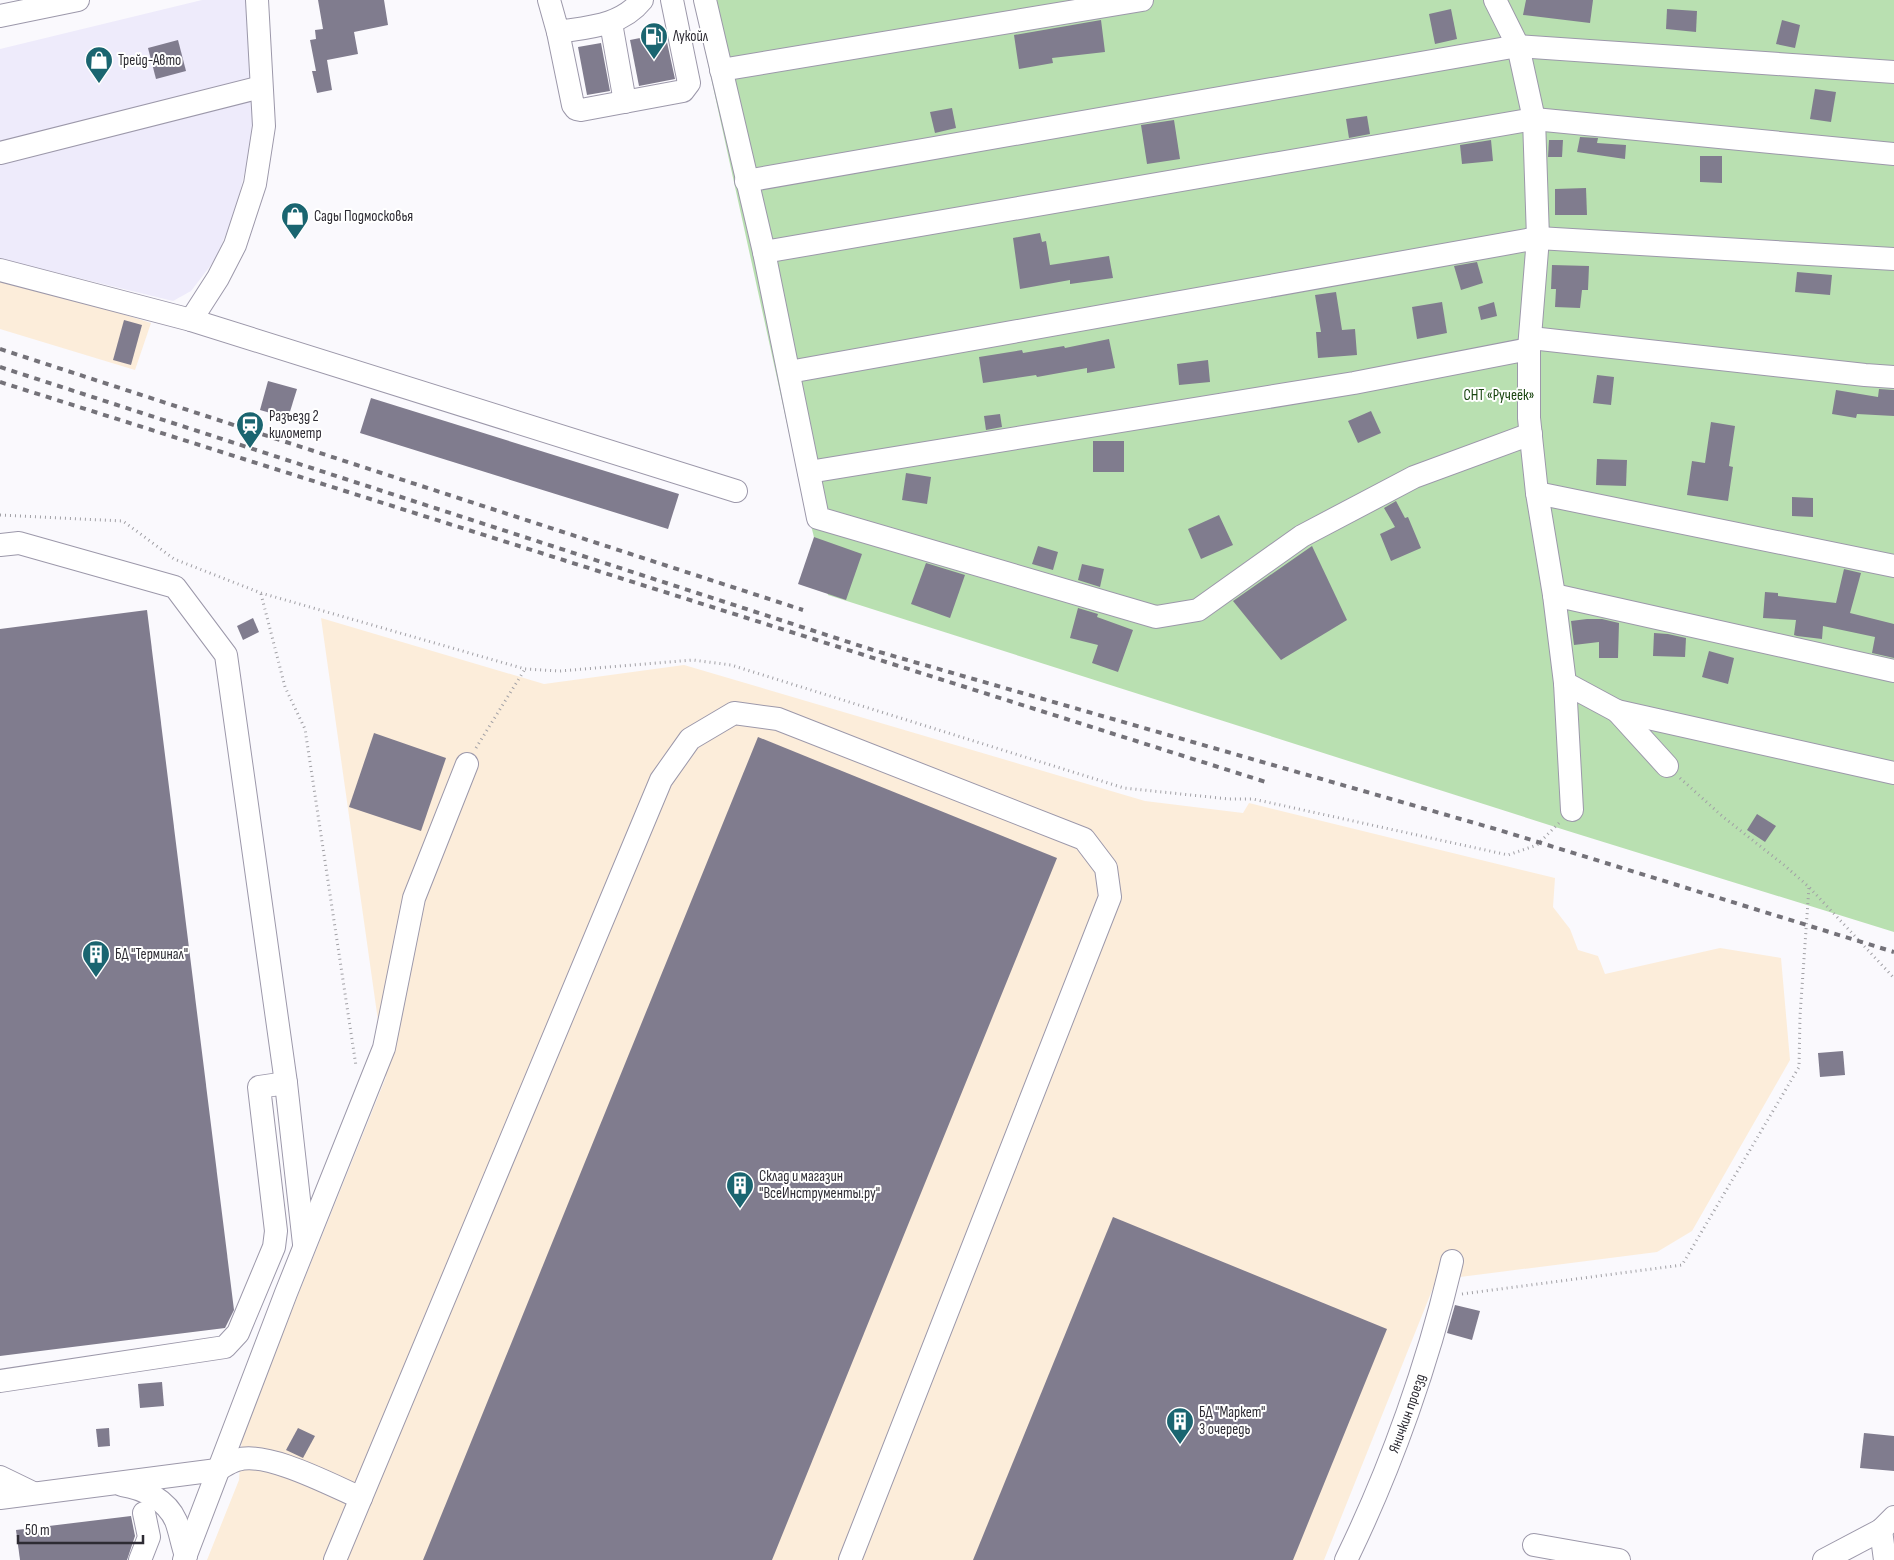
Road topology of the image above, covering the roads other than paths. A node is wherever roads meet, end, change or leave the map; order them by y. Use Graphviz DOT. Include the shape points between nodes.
graph roads {
  1 [pos="78,0"];
  2 [pos="257,0"];
  3 [pos="549,0"];
  4 [pos="642,0"];
  5 [pos="672,0"];
  6 [pos="705,0"];
  7 [pos="1142,0"];
  8 [pos="1495,0"];
  9 [pos="0,16"];
  10 [pos="610,23"];
  11 [pos="558,32"];
  12 [pos="1518,46"];
  13 [pos="721,70"];
  14 [pos="1894,72"];
  15 [pos="261,87"];
  16 [pos="625,102"];
  17 [pos="1534,119"];
  18 [pos="0,153"];
  19 [pos="1894,154"];
  20 [pos="746,181"];
  21 [pos="1538,238"];
  22 [pos="764,252"];
  23 [pos="1894,258"];
  24 [pos="0,270"];
  25 [pos="191,320"];
  26 [pos="1530,344"];
  27 [pos="789,372"];
  28 [pos="1894,377"];
  29 [pos="1531,434"];
  30 [pos="809,472"];
  31 [pos="736,491"];
  32 [pos="1537,493"];
  33 [pos="0,545"];
  34 [pos="1894,566"];
  35 [pos="1554,595"];
  36 [pos="1894,671"];
  37 [pos="1565,683"];
  38 [pos="1617,711"];
  39 [pos="467,764"];
  40 [pos="1667,766"];
  41 [pos="1894,773"];
  42 [pos="1572,810"];
  43 [pos="286,1083"];
  44 [pos="304,1248"];
  45 [pos="1452,1261"];
  46 [pos="0,1381"];
  47 [pos="217,1470"];
  48 [pos="0,1477"];
  49 [pos="109,1483"];
  50 [pos="34,1494"];
  51 [pos="0,1498"];
  52 [pos="361,1498"];
  53 [pos="144,1513"];
  54 [pos="1887,1523"];
  55 [pos="1534,1545"];
  56 [pos="185,1558"];
  57 [pos="140,1560"];
  58 [pos="335,1560"];
  59 [pos="850,1560"];
  60 [pos="1346,1560"];
  61 [pos="1619,1560"];
  62 [pos="1824,1560"];
  63 [pos="1885,1560"];
  1 -- 9 [label="street"];
  2 -- 15 [label="street"];
  3 -- 11 [label="street"];
  4 -- 10 [label="street" via="627,15"];
  5 -- 16 [label="street" via="689,83 683,91"];
  6 -- 13 [label="street"];
  7 -- 13 [label="street"];
  8 -- 12 [label="street"];
  10 -- 11 [label="street"];
  10 -- 16 [label="street"];
  11 -- 16 [label="street" via="576,109"];
  12 -- 14 [label="street"];
  12 -- 17 [label="street"];
  12 -- 20 [label="street"];
  13 -- 20 [label="street"];
  15 -- 18 [label="street"];
  15 -- 25 [label="street" via="264,126 255,184 235,245"];
  17 -- 19 [label="street"];
  17 -- 21 [label="street"];
  17 -- 22 [label="street"];
  20 -- 22 [label="street"];
  21 -- 23 [label="street"];
  21 -- 26 [label="street"];
  21 -- 27 [label="street"];
  22 -- 27 [label="street"];
  24 -- 25 [label="street"];
  25 -- 31 [label="street"];
  26 -- 28 [label="street"];
  26 -- 29 [label="street"];
  26 -- 30 [label="street" via="1354,383"];
  27 -- 30 [label="street"];
  29 -- 30 [label="street" via="1414,477 1302,536 1198,610 1156,617 818,518"];
  29 -- 32 [label="street"];
  32 -- 34 [label="street"];
  32 -- 35 [label="street"];
  33 -- 43 [label="street" via="19,543 175,588 226,655"];
  35 -- 36 [label="street"];
  35 -- 37 [label="street"];
  37 -- 38 [label="street"];
  37 -- 42 [label="street"];
  38 -- 40 [label="street"];
  38 -- 41 [label="street"];
  39 -- 44 [label="street" via="414,898 384,1048"];
  43 -- 44 [label="street"];
  43 -- 46 [label="street" via="259,1087 276,1230 274,1247 238,1333 226,1347"];
  44 -- 47 [label="street"];
  45 -- 60 [label="street, Яничкин проезд" via="1423,1367 1400,1432"];
  47 -- 49 [label="street"];
  47 -- 52 [label="street" via="238,1459 262,1459"];
  47 -- 56 [label="street"];
  48 -- 50 [label="street"];
  49 -- 50 [label="street"];
  49 -- 56 [label="street" via="149,1492 165,1506 176,1520"];
  50 -- 51 [label="street"];
  52 -- 58 [label="street"];
  52 -- 59 [label="street" via="661,780 690,739 734,713 778,719 1084,839 1106,868 1110,897"];
  53 -- 57 [label="street" via="149,1537"];
  54 -- 62 [label="street"];
  54 -- 63 [label="street"];
  55 -- 61 [label="street"];
}
